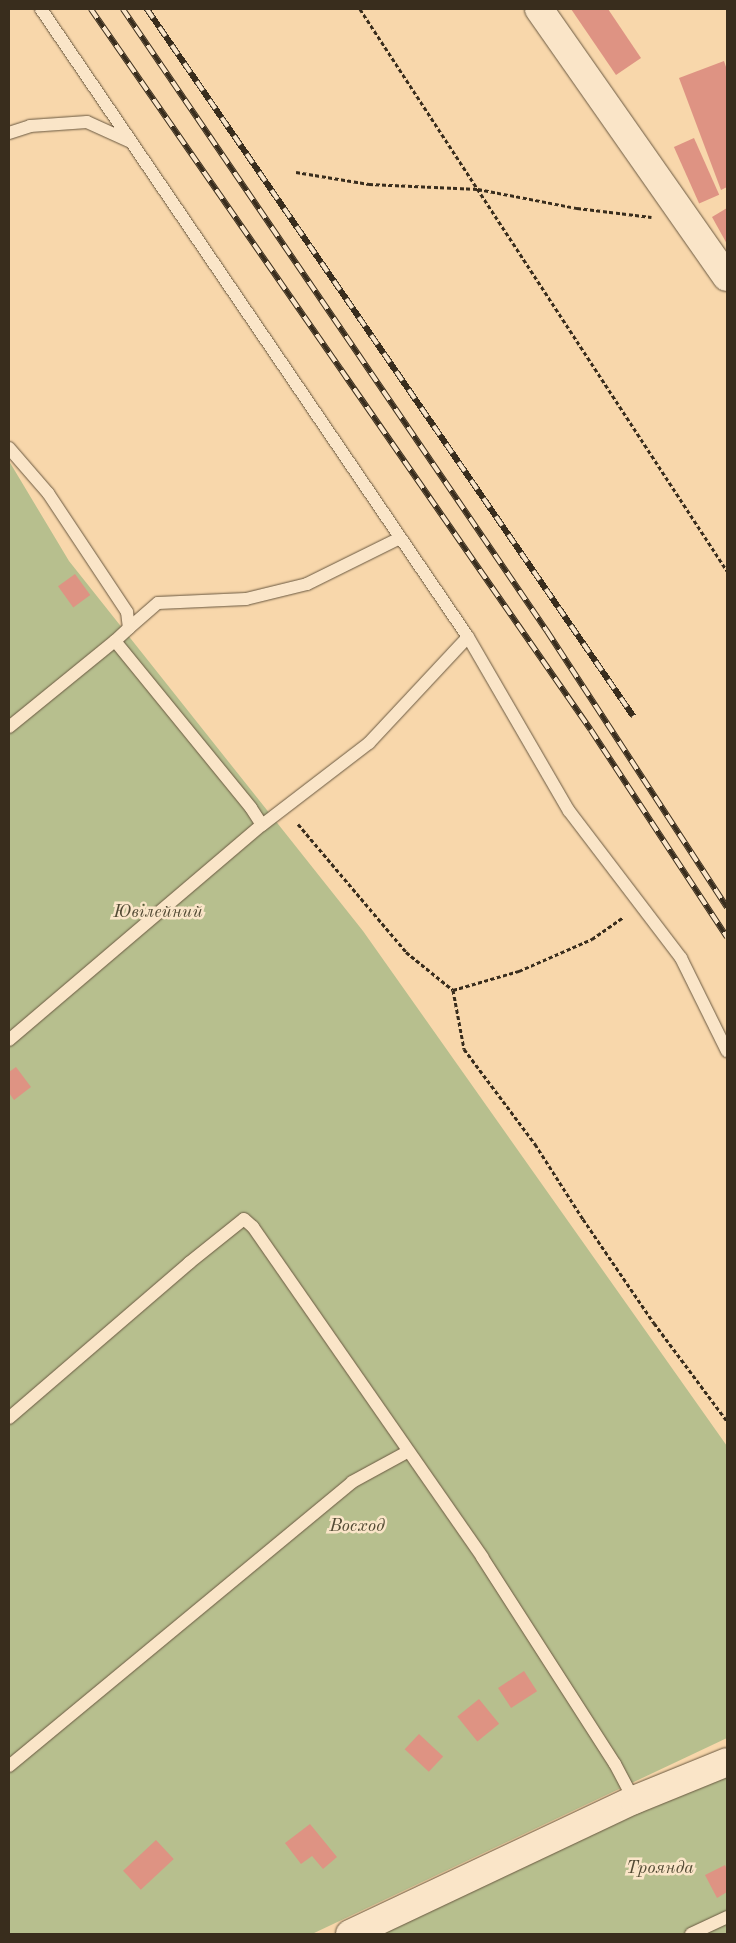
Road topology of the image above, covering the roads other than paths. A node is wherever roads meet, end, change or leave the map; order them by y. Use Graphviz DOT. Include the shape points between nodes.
graph roads {
  1 [pos="41,9"];
  2 [pos="538,9"];
  3 [pos="9,133"];
  4 [pos="129,141"];
  5 [pos="727,277"];
  6 [pos="9,448"];
  7 [pos="400,538"];
  8 [pos="129,628"];
  9 [pos="468,638"];
  10 [pos="115,642"];
  11 [pos="9,726"];
  12 [pos="262,825"];
  13 [pos="9,1040"];
  14 [pos="727,1051"];
  15 [pos="9,1418"];
  16 [pos="407,1452"];
  17 [pos="727,1762"];
  18 [pos="9,1766"];
  19 [pos="634,1800"];
  20 [pos="727,1916"];
  21 [pos="350,1934"];
  22 [pos="691,1934"];
  1 -- 4 [label="lane"];
  2 -- 5 [label="street"];
  3 -- 4 [label="lane" via="30,126 87,122"];
  4 -- 7 [label="lane"];
  6 -- 8 [label="lane" via="48,492 127,612"];
  7 -- 8 [label="lane" via="307,584 246,599 158,603"];
  7 -- 9 [label="lane"];
  8 -- 10 [label="lane"];
  9 -- 12 [label="lane" via="369,744"];
  9 -- 14 [label="lane" via="569,810 681,958"];
  10 -- 11 [label="lane"];
  10 -- 12 [label="lane"];
  12 -- 13 [label="lane"];
  15 -- 16 [label="lane" via="244,1219 253,1227"];
  16 -- 18 [label="lane" via="352,1482"];
  16 -- 19 [label="lane" via="482,1557 615,1764"];
  17 -- 19 [label="street"];
  19 -- 21 [label="street"];
  20 -- 22 [label="lane"];
}
